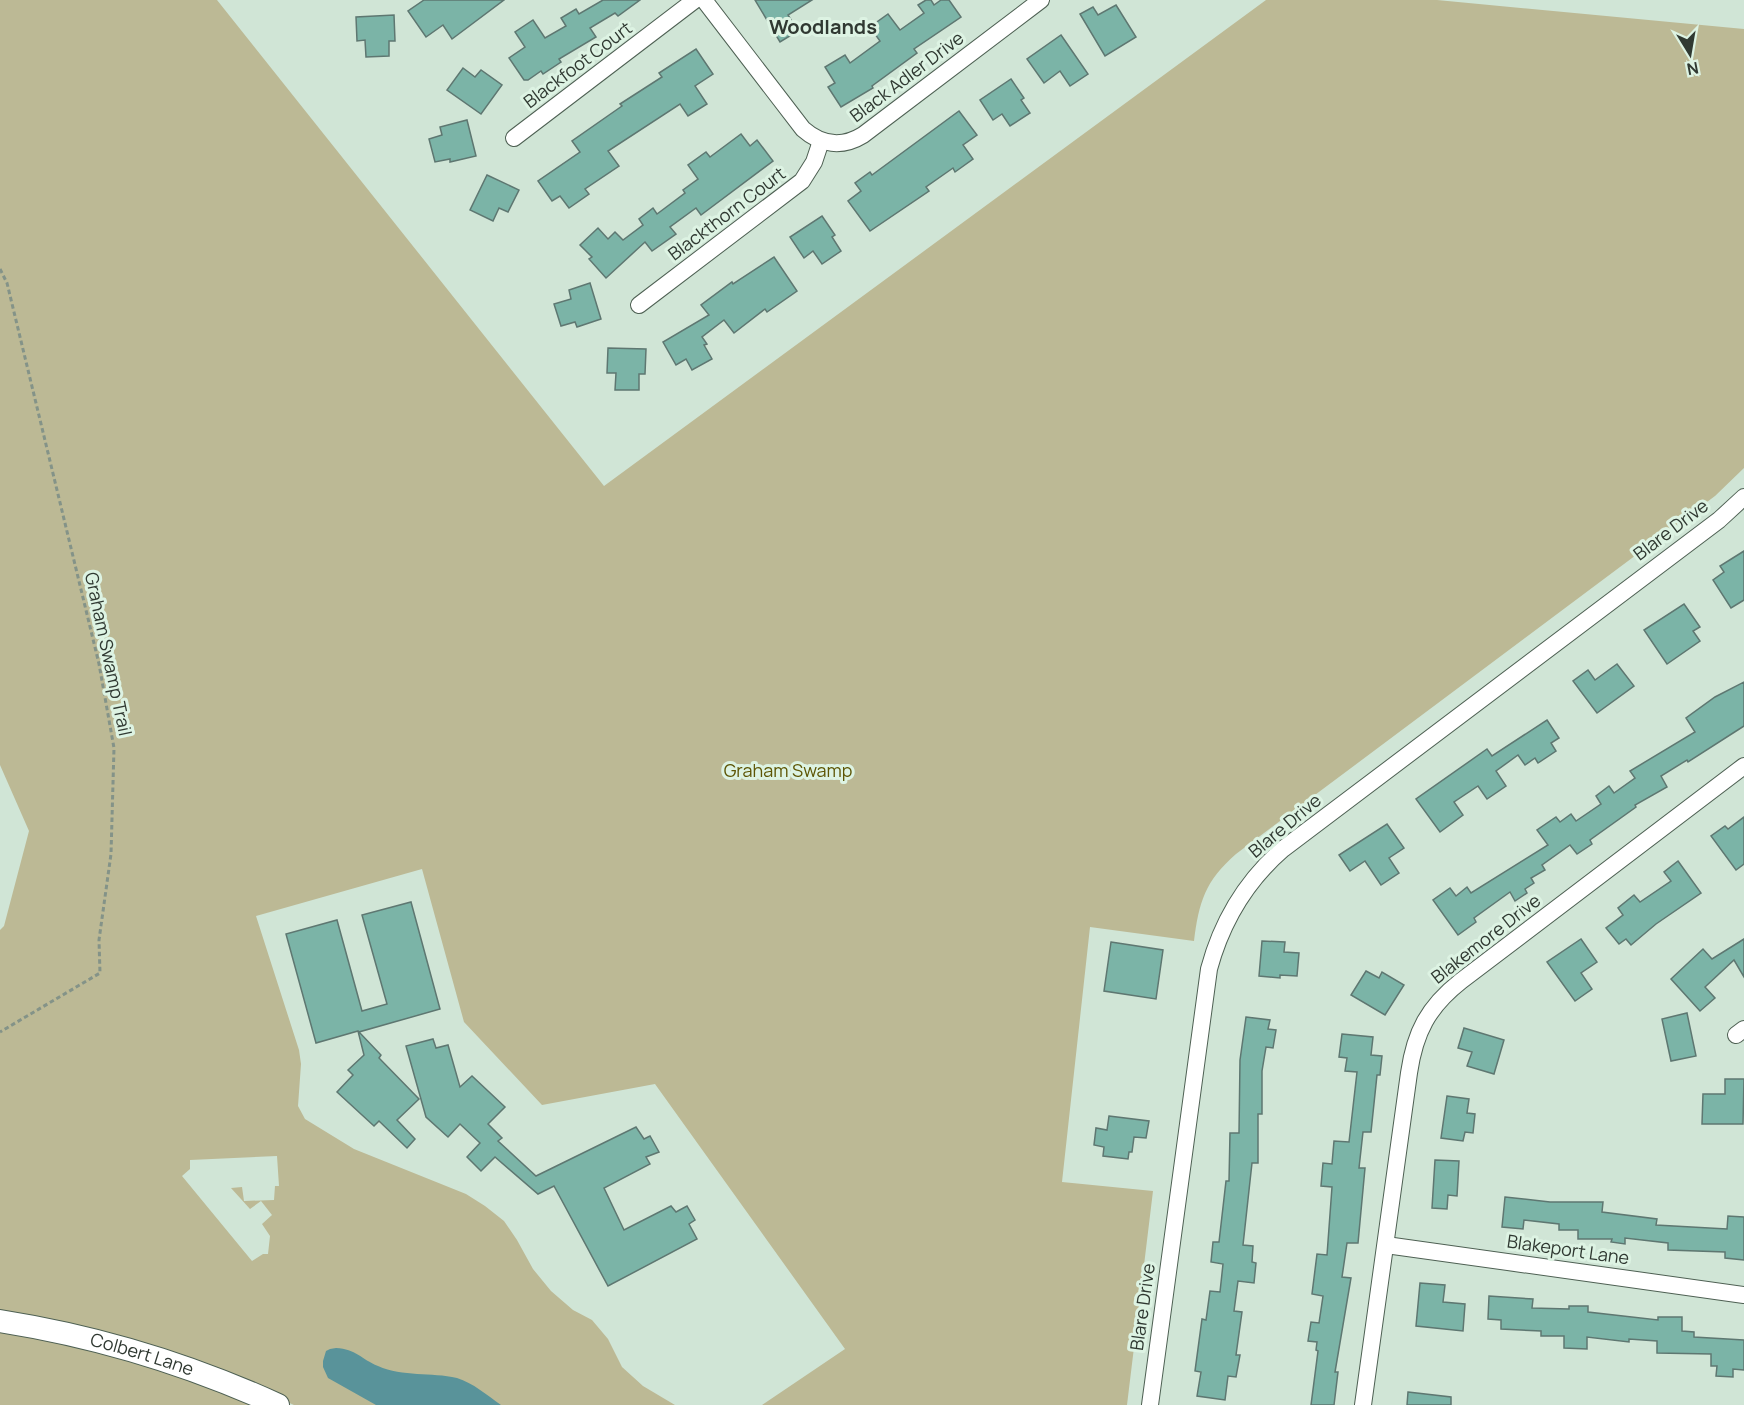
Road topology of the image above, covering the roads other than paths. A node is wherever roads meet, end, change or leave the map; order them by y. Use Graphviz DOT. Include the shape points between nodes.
graph roads {
  1 [pos="695,0"];
  2 [pos="704,0"];
  3 [pos="1041,0"];
  4 [pos="514,138"];
  5 [pos="821,141"];
  6 [pos="639,305"];
  7 [pos="1744,497"];
  8 [pos="1744,766"];
  9 [pos="1386,1245"];
  10 [pos="1744,1295"];
  11 [pos="0,1321"];
  12 [pos="278,1405"];
  13 [pos="1150,1405"];
  14 [pos="1363,1405"];
  1 -- 4 [label="street, Blackfoot Court"];
  2 -- 5 [label="street" via="797,123"];
  3 -- 5 [label="street, Black Adler Drive" via="863,135 844,143"];
  5 -- 6 [label="street, Blackthorn Court" via="802,181"];
  7 -- 13 [label="street, Blare Drive" via="1292,842 1258,873 1236,903 1220,933 1209,969"];
  8 -- 9 [label="street, Blakemore Drive" via="1461,981 1431,1011 1411,1058"];
  9 -- 10 [label="street, Blakeport Lane"];
  9 -- 14 [label="street, Blakemore Drive"];
  11 -- 12 [label="street, Colbert Lane" via="127,1350"];
}
